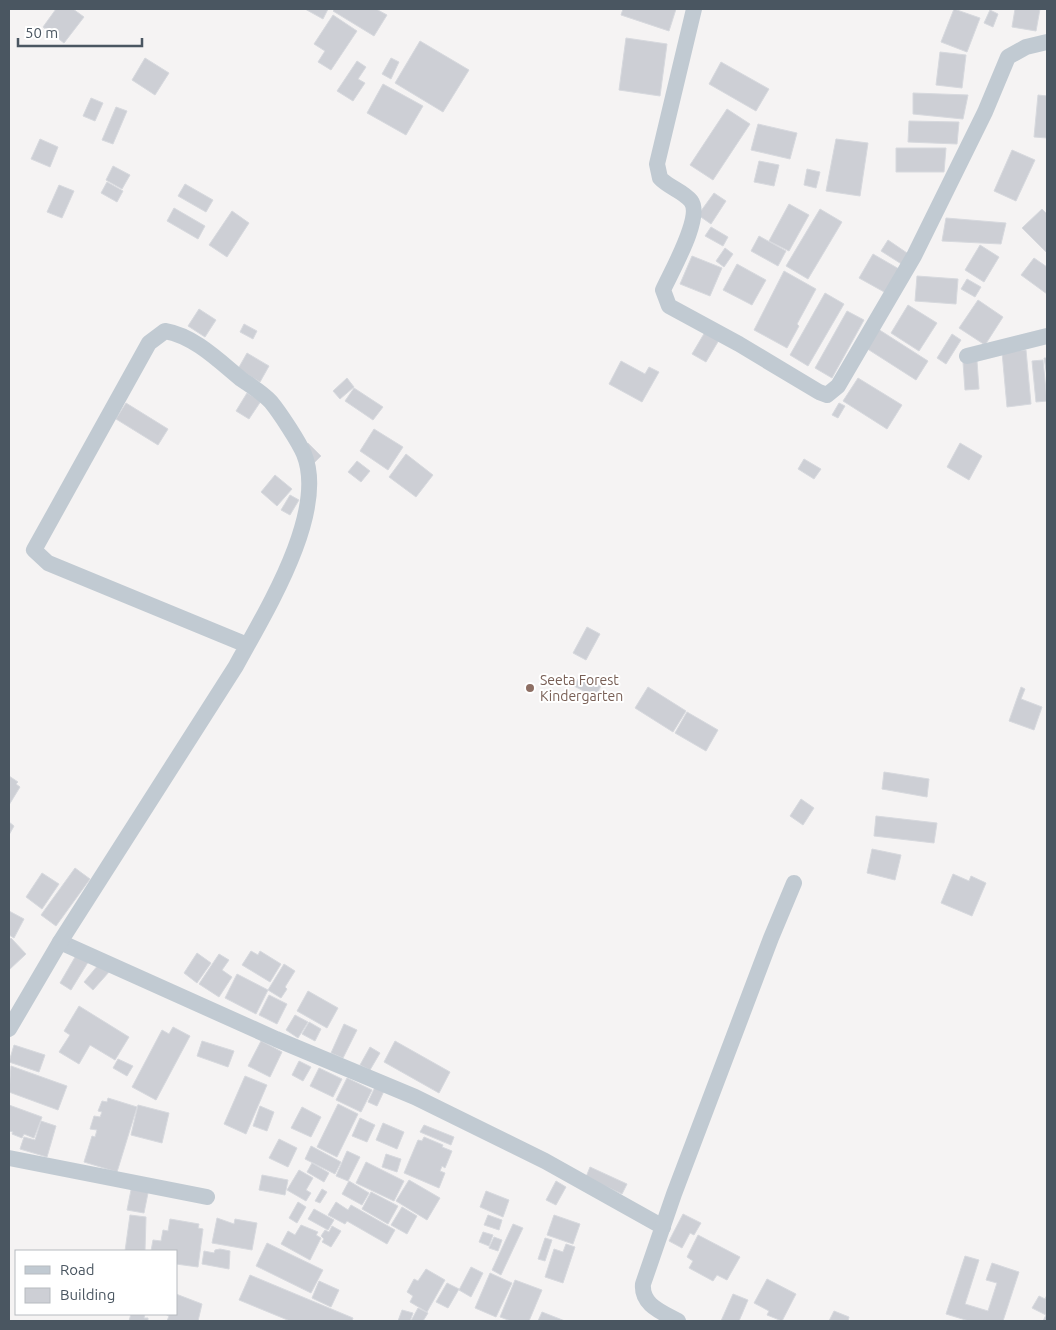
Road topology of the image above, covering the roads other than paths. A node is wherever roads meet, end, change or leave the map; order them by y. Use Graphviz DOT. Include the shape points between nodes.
graph roads {
  1 [pos="694,9"];
  2 [pos="1047,42"];
  3 [pos="1047,336"];
  4 [pos="968,356"];
  5 [pos="247,645"];
  6 [pos="794,883"];
  7 [pos="60,942"];
  8 [pos="9,1030"];
  9 [pos="9,1158"];
  10 [pos="207,1197"];
  11 [pos="663,1227"];
  12 [pos="678,1321"];
  1 -- 2 [label="street" via="657,164 660,178 691,202 694,211 692,226 663,290 664,298 669,306 827,395 838,386 914,256 985,112 1008,57 1026,47"];
  3 -- 4 [label="street"];
  5 -- 5 [label="street" via="283,576 305,521 310,486 304,454 271,402 197,344 177,333 165,331 149,343 34,550 48,563"];
  5 -- 7 [label="street"];
  6 -- 11 [label="street"];
  7 -- 8 [label="street"];
  7 -- 11 [label="street" via="415,1097 545,1161"];
  9 -- 10 [label="street"];
  11 -- 12 [label="street" via="643,1291 648,1303"];
}
